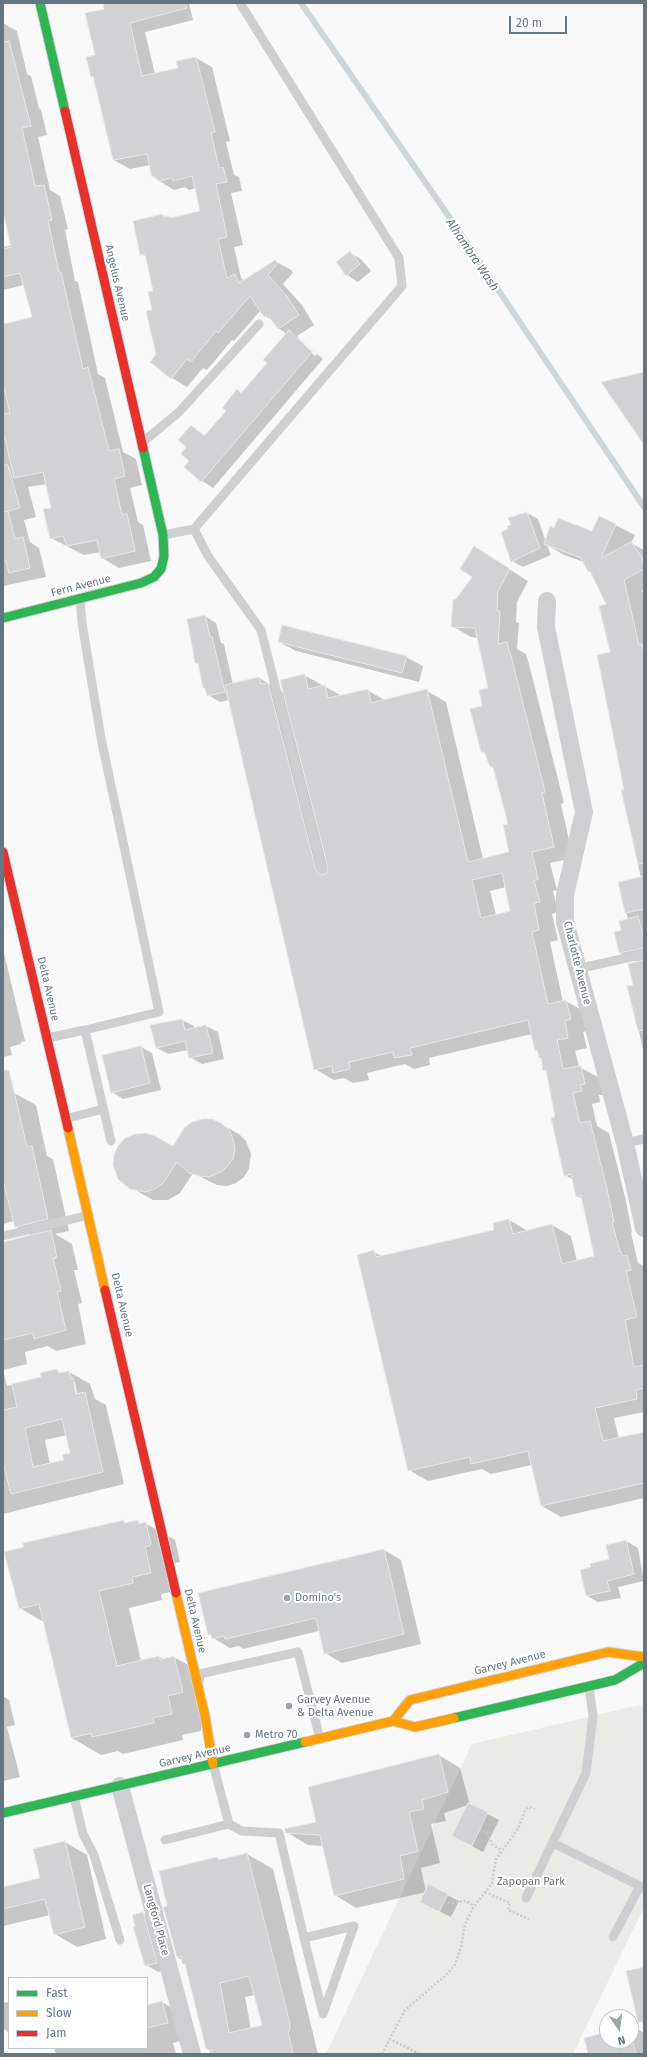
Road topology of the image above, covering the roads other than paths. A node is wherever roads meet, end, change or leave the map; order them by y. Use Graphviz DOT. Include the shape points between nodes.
graph roads {
  1 [pos="40,3"];
  2 [pos="240,3"];
  3 [pos="259,324"];
  4 [pos="142,443"];
  5 [pos="194,529"];
  6 [pos="163,535"];
  7 [pos="161,569"];
  8 [pos="80,598"];
  9 [pos="547,601"];
  10 [pos="3,618"];
  11 [pos="3,852"];
  12 [pos="322,869"];
  13 [pos="644,954"];
  14 [pos="577,969"];
  15 [pos="85,1030"];
  16 [pos="47,1038"];
  17 [pos="103,1109"];
  18 [pos="66,1119"];
  19 [pos="644,1139"];
  20 [pos="111,1141"];
  21 [pos="625,1143"];
  22 [pos="89,1215"];
  23 [pos="644,1228"];
  24 [pos="3,1236"];
  25 [pos="644,1657"];
  26 [pos="644,1663"];
  27 [pos="195,1675"];
  28 [pos="589,1686"];
  29 [pos="393,1721"];
  30 [pos="320,1739"];
  31 [pos="213,1764"];
  32 [pos="120,1786"];
  33 [pos="74,1796"];
  34 [pos="3,1813"];
  35 [pos="229,1824"];
  36 [pos="165,1840"];
  37 [pos="553,1843"];
  38 [pos="642,1887"];
  39 [pos="526,1898"];
  40 [pos="614,1937"];
  41 [pos="304,1938"];
  42 [pos="120,1940"];
  43 [pos="192,2054"];
  1 -- 4 [label="street, Angelus Avenue"];
  2 -- 5 [label="lane" via="399,258 402,286"];
  3 -- 4 [label="lane" via="179,412"];
  4 -- 6 [label="street, Angelus Avenue"];
  5 -- 6 [label="lane"];
  5 -- 12 [label="lane" via="208,556 261,630"];
  6 -- 7 [label="street, Angelus Avenue" via="164,556"];
  7 -- 8 [label="street, Fern Avenue" via="154,577 141,583"];
  8 -- 10 [label="street, Fern Avenue"];
  8 -- 15 [label="lane" via="100,738 159,1012"];
  9 -- 14 [label="street, Charlotte Avenue" via="546,627 584,812 565,896 565,922"];
  11 -- 16 [label="street, Delta Avenue" via="13,908"];
  13 -- 14 [label="lane"];
  14 -- 21 [label="street, Charlotte Avenue"];
  15 -- 16 [label="lane"];
  15 -- 17 [label="lane"];
  16 -- 18 [label="street, Delta Avenue"];
  17 -- 18 [label="lane"];
  17 -- 20 [label="lane"];
  18 -- 22 [label="street, Delta Avenue"];
  19 -- 21 [label="lane"];
  21 -- 23 [label="street, Charlotte Avenue"];
  22 -- 24 [label="lane"];
  22 -- 27 [label="street, Delta Avenue"];
  25 -- 29 [label="street, Garvey Avenue" via="608,1652 410,1700"];
  26 -- 28 [label="street, Garvey Avenue" via="615,1680"];
  27 -- 30 [label="lane" via="298,1652"];
  27 -- 31 [label="street, Delta Avenue"];
  28 -- 29 [label="street, Garvey Avenue" via="415,1727"];
  28 -- 37 [label="lane" via="593,1716 586,1773"];
  29 -- 30 [label="street, Garvey Avenue"];
  30 -- 31 [label="street, Garvey Avenue"];
  31 -- 32 [label="street, Garvey Avenue"];
  31 -- 35 [label="lane"];
  32 -- 33 [label="street, Garvey Avenue"];
  32 -- 43 [label="street, Langford Place"];
  33 -- 34 [label="street, Garvey Avenue"];
  33 -- 42 [label="lane" via="83,1834 94,1855"];
  35 -- 36 [label="lane"];
  35 -- 41 [label="lane" via="242,1831 278,1833"];
  37 -- 38 [label="lane"];
  37 -- 39 [label="lane"];
  38 -- 40 [label="lane"];
  41 -- 41 [label="lane" via="310,1961 323,2014 354,1926"];
}
